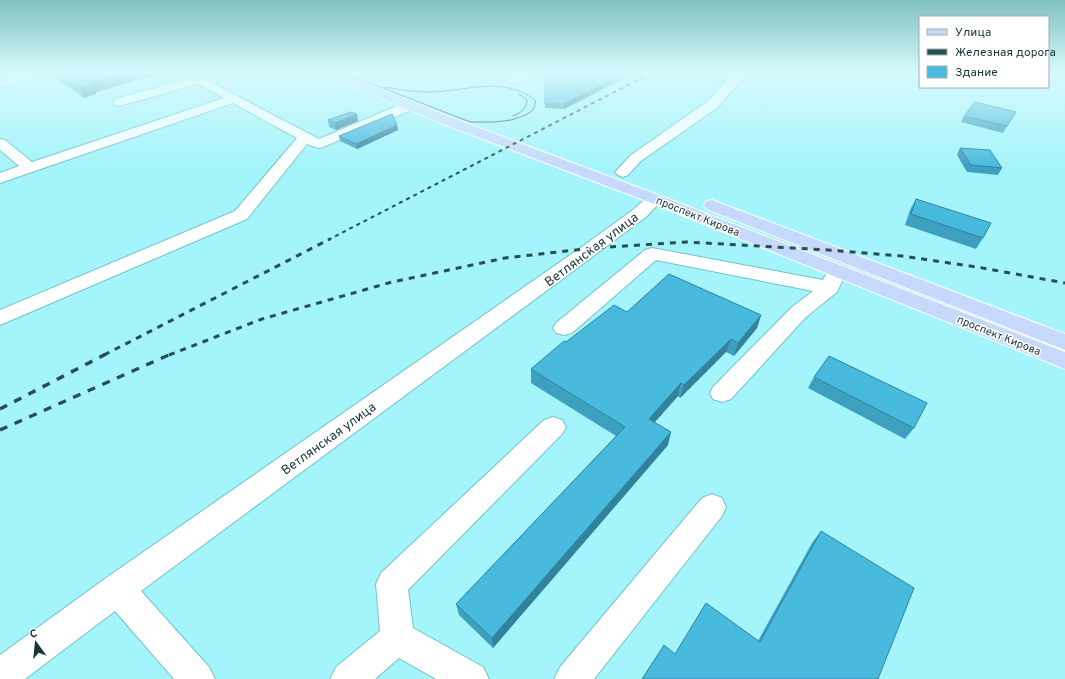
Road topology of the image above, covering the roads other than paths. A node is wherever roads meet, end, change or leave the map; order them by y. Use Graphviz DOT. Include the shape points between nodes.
graph roads {
  1 [pos="217,105"];
  2 [pos="245,105"];
  3 [pos="406,105"];
  4 [pos="712,105"];
  5 [pos="409,106"];
  6 [pos="513,131"];
  7 [pos="305,137"];
  8 [pos="0,143"];
  9 [pos="30,168"];
  10 [pos="623,172"];
  11 [pos="0,178"];
  12 [pos="655,199"];
  13 [pos="834,280"];
  14 [pos="0,318"];
  15 [pos="564,328"];
  16 [pos="1065,342"];
  17 [pos="1065,361"];
  18 [pos="722,393"];
  19 [pos="553,427"];
  20 [pos="712,507"];
  21 [pos="117,589"];
  22 [pos="397,638"];
  23 [pos="0,676"];
  24 [pos="197,679"];
  25 [pos="348,679"];
  26 [pos="472,679"];
  27 [pos="572,679"];
  1 -- 9 [label="street"];
  2 -- 7 [label="street"];
  3 -- 5 [label="main road, проспект Кирова"];
  4 -- 10 [label="street" via="636,158"];
  5 -- 7 [label="street" via="318,144"];
  5 -- 12 [label="main road, проспект Кирова"];
  6 -- 10 [label="main road, проспект Кирова"];
  7 -- 14 [label="street" via="241,214"];
  8 -- 9 [label="street"];
  9 -- 11 [label="street"];
  10 -- 16 [label="main road, проспект Кирова"];
  12 -- 13 [label="main road, проспект Кирова"];
  12 -- 21 [label="street, Ветлянская улица" via="593,248"];
  13 -- 15 [label="street" via="652,254"];
  13 -- 17 [label="main road, проспект Кирова"];
  13 -- 18 [label="street" via="799,312"];
  19 -- 22 [label="street" via="392,584"];
  20 -- 27 [label="street"];
  21 -- 23 [label="street, Ветлянская улица"];
  21 -- 24 [label="street"];
  22 -- 25 [label="street"];
  22 -- 26 [label="street"];
}
